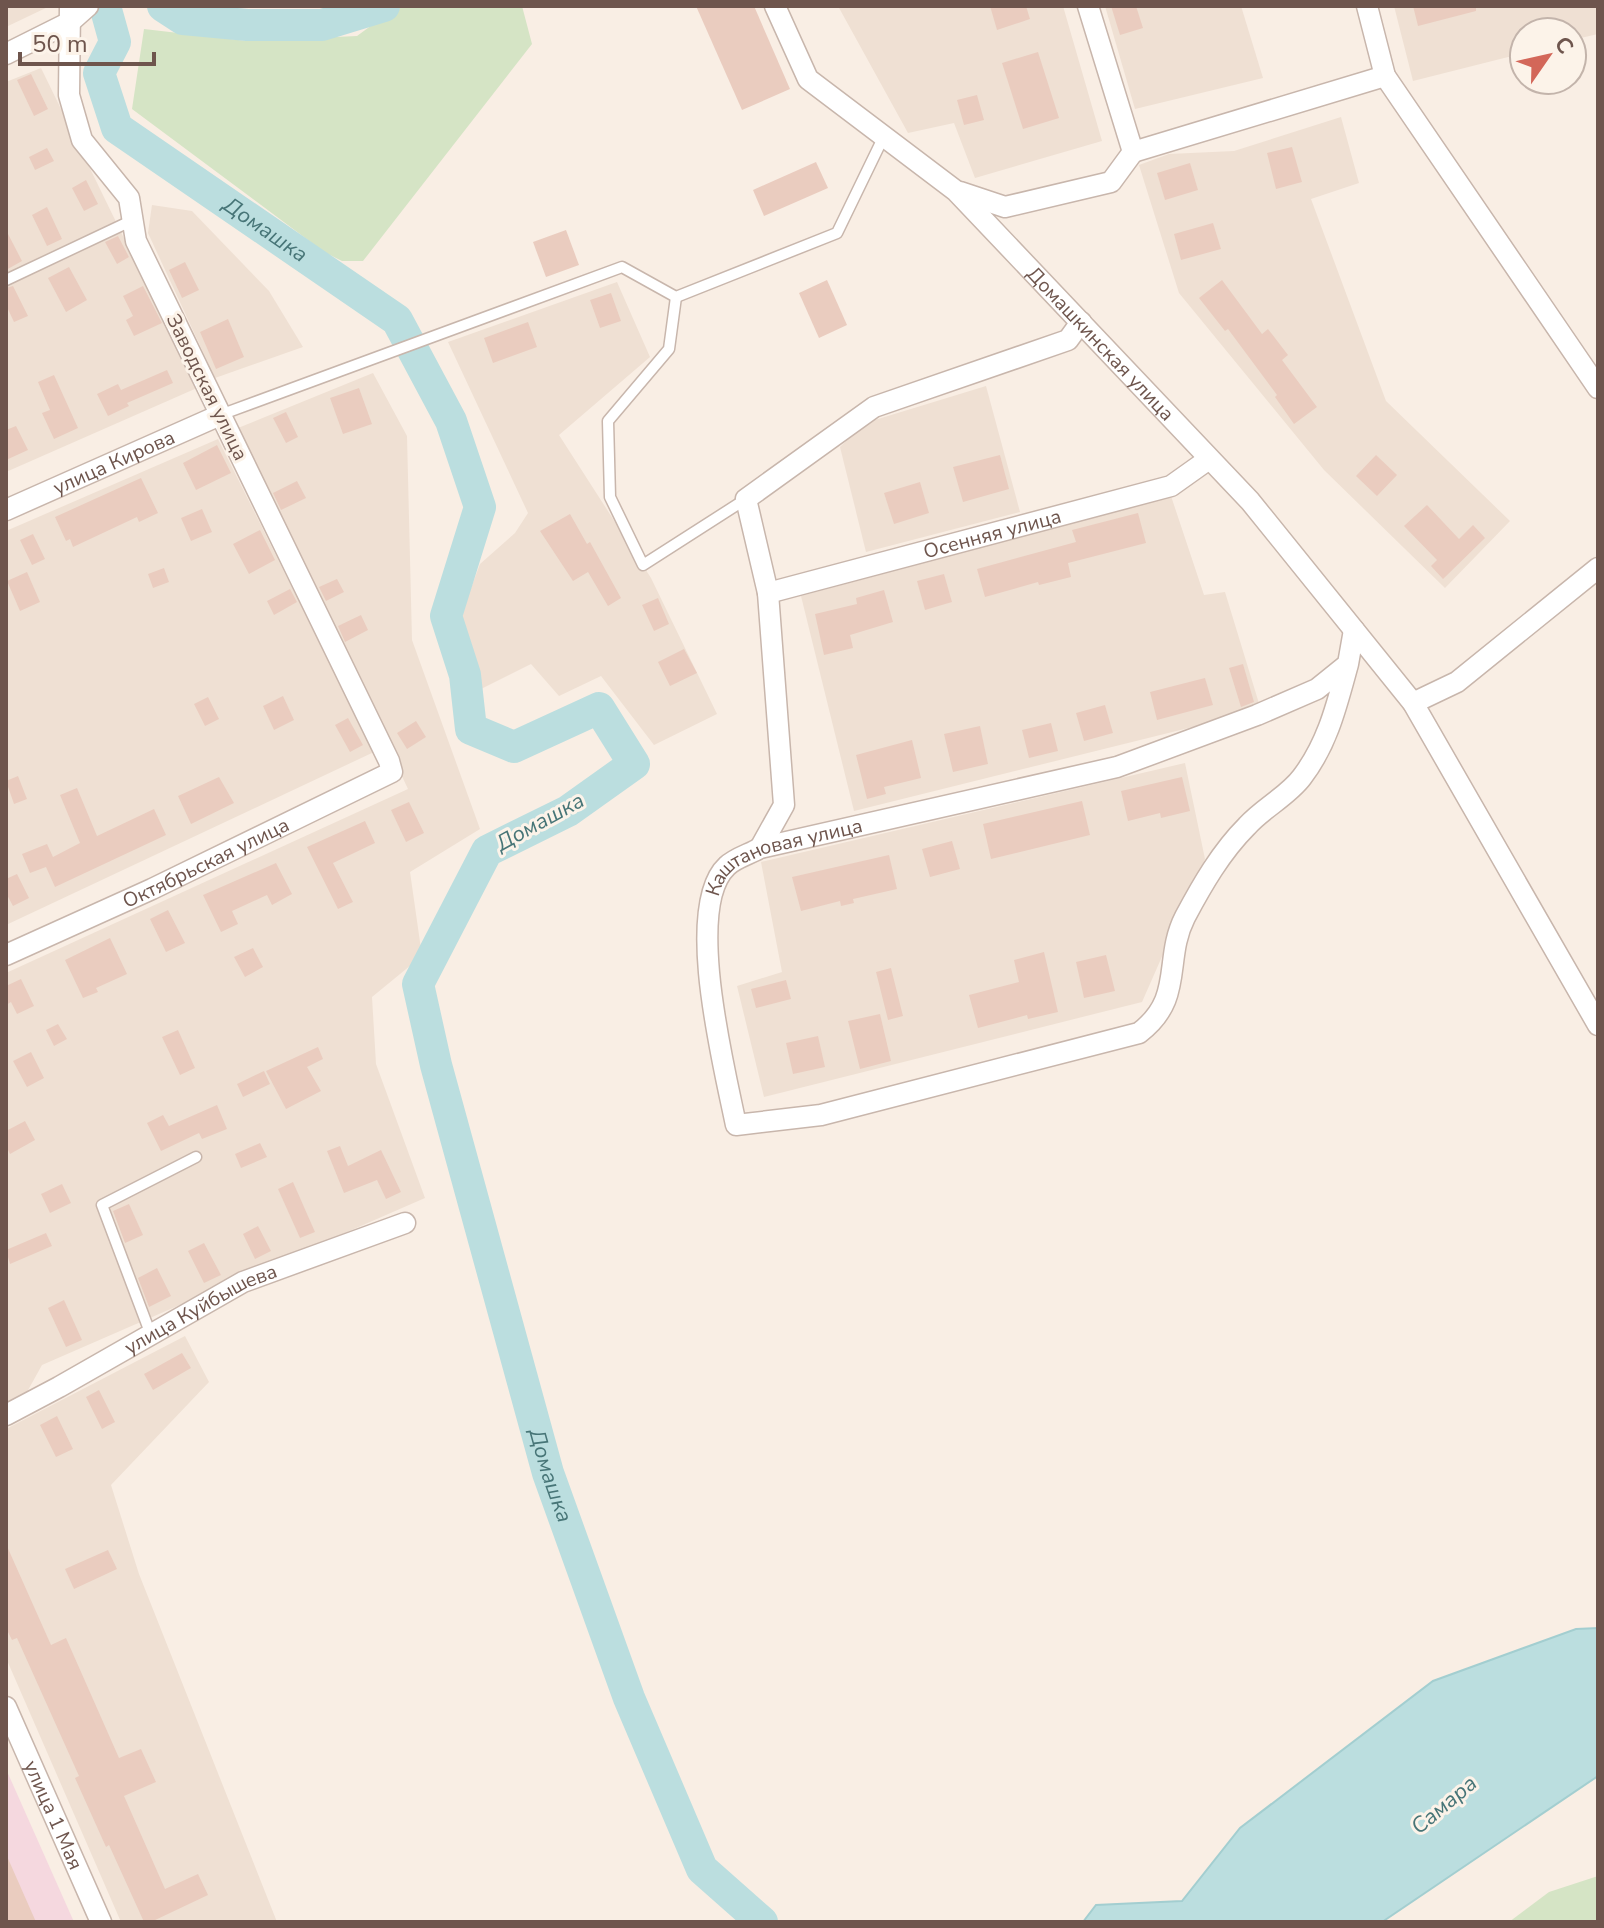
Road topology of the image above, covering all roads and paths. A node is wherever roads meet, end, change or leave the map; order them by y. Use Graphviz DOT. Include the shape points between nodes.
graph roads {
  1 [pos="88,6"];
  2 [pos="775,6"];
  3 [pos="1088,6"];
  4 [pos="1367,6"];
  5 [pos="70,14"];
  6 [pos="6,54"];
  7 [pos="1385,76"];
  8 [pos="884,136"];
  9 [pos="1133,152"];
  10 [pos="956,191"];
  11 [pos="133,220"];
  12 [pos="6,280"];
  13 [pos="676,297"];
  14 [pos="1081,322"];
  15 [pos="1598,388"];
  16 [pos="220,415"];
  17 [pos="1209,459"];
  18 [pos="746,499"];
  19 [pos="6,510"];
  20 [pos="1598,568"];
  21 [pos="768,593"];
  22 [pos="1354,630"];
  23 [pos="1348,664"];
  24 [pos="1413,703"];
  25 [pos="389,761"];
  26 [pos="760,848"];
  27 [pos="6,955"];
  28 [pos="1598,1025"];
  29 [pos="196,1157"];
  30 [pos="405,1223"];
  31 [pos="151,1335"];
  32 [pos="6,1415"];
  33 [pos="6,1707"];
  34 [pos="101,1922"];
  1 -- 5 [label="street"];
  2 -- 8 [label="street, Домашкинская улица" via="808,79"];
  3 -- 9 [label="street"];
  4 -- 7 [label="street"];
  5 -- 6 [label="street"];
  5 -- 11 [label="street, Заводская улица" via="69,95 82,140 129,198"];
  7 -- 9 [label="street"];
  7 -- 15 [label="street"];
  8 -- 10 [label="street, Домашкинская улица"];
  8 -- 13 [label="lane" via="837,233"];
  9 -- 10 [label="street" via="1111,182 1005,207"];
  10 -- 14 [label="street, Домашкинская улица"];
  11 -- 12 [label="lane"];
  11 -- 16 [label="street, Заводская улица" via="136,241"];
  13 -- 16 [label="lane" via="622,267"];
  13 -- 18 [label="lane" via="669,349 608,421 610,497 643,565"];
  14 -- 17 [label="street, Домашкинская улица"];
  14 -- 18 [label="street" via="1068,340 874,407"];
  16 -- 19 [label="street, улица Кирова"];
  16 -- 25 [label="street, Заводская улица"];
  17 -- 21 [label="street, Осенняя улица" via="1171,486"];
  17 -- 22 [label="street, Домашкинская улица" via="1250,501"];
  18 -- 21 [label="street"];
  20 -- 24 [label="street" via="1457,682"];
  21 -- 26 [label="street" via="784,805"];
  22 -- 23 [label="street"];
  22 -- 24 [label="street, Домашкинская улица"];
  23 -- 26 [label="street, Каштановая улица" via="1317,689 1117,767"];
  23 -- 26 [label="street, Каштановая улица" via="1331,729 1301,779 1247,826 1203,882 1179,930 1170,991 1156,1020 1139,1033 821,1115 736,1125 707,975 710,894 727,866"];
  24 -- 28 [label="street, Домашкинская улица"];
  25 -- 27 [label="street, Октябрьская улица" via="392,772"];
  29 -- 31 [label="lane" via="102,1205"];
  30 -- 31 [label="street, улица Куйбышева" via="243,1282"];
  31 -- 32 [label="street, улица Куйбышева"];
  33 -- 34 [label="street, улица 1 Мая"];
}
